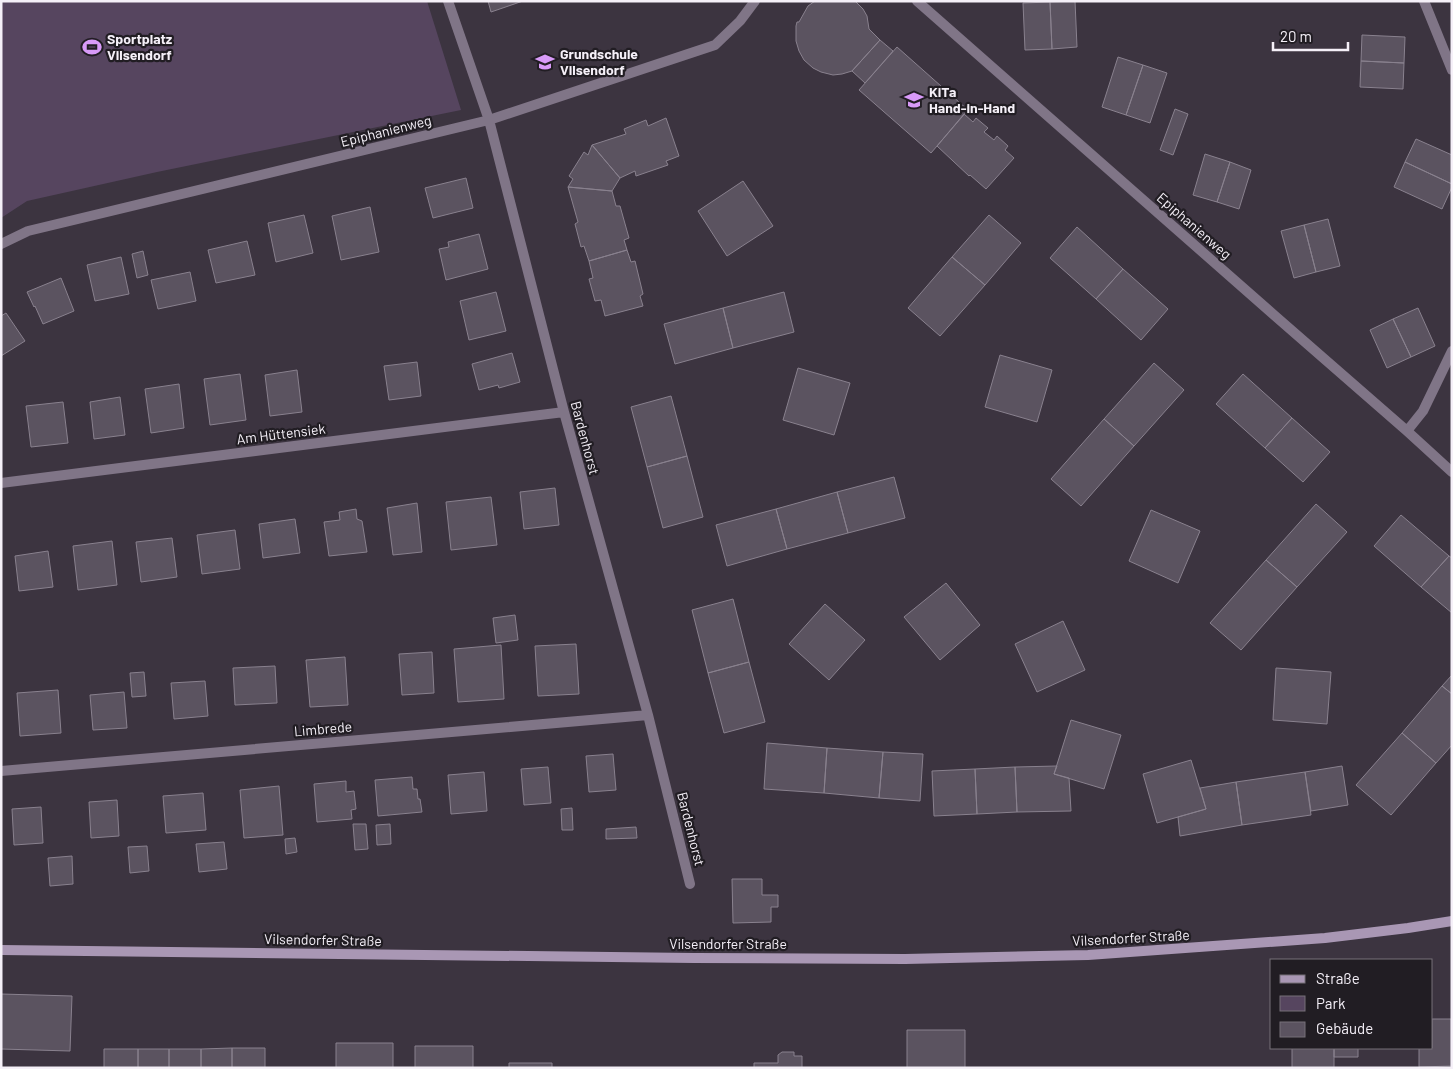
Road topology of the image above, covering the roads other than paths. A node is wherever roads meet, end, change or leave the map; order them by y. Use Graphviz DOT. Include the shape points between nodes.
graph roads {
  1 [pos="448,1"];
  2 [pos="755,1"];
  3 [pos="917,1"];
  4 [pos="1424,1"];
  5 [pos="1452,70"];
  6 [pos="489,120"];
  7 [pos="1,244"];
  8 [pos="1452,351"];
  9 [pos="564,412"];
  10 [pos="1407,431"];
  11 [pos="1452,472"];
  12 [pos="1,483"];
  13 [pos="648,715"];
  14 [pos="1,771"];
  15 [pos="690,884"];
  16 [pos="1452,921"];
  17 [pos="1,950"];
  1 -- 6 [label="street, Bardenhorst"];
  2 -- 6 [label="street, Epiphanienweg" via="715,45"];
  3 -- 10 [label="street, Epiphanienweg"];
  4 -- 5 [label="street"];
  6 -- 7 [label="street, Epiphanienweg" via="28,231"];
  6 -- 9 [label="street, Bardenhorst"];
  8 -- 10 [label="street" via="1423,411"];
  9 -- 12 [label="street, Am Hüttensiek"];
  9 -- 13 [label="street, Bardenhorst"];
  10 -- 11 [label="street, Epiphanienweg"];
  13 -- 14 [label="street, Limbrede"];
  13 -- 15 [label="street, Bardenhorst"];
  16 -- 17 [label="main road, Vilsendorfer Straße" via="1325,938 1088,956 714,958"];
}
